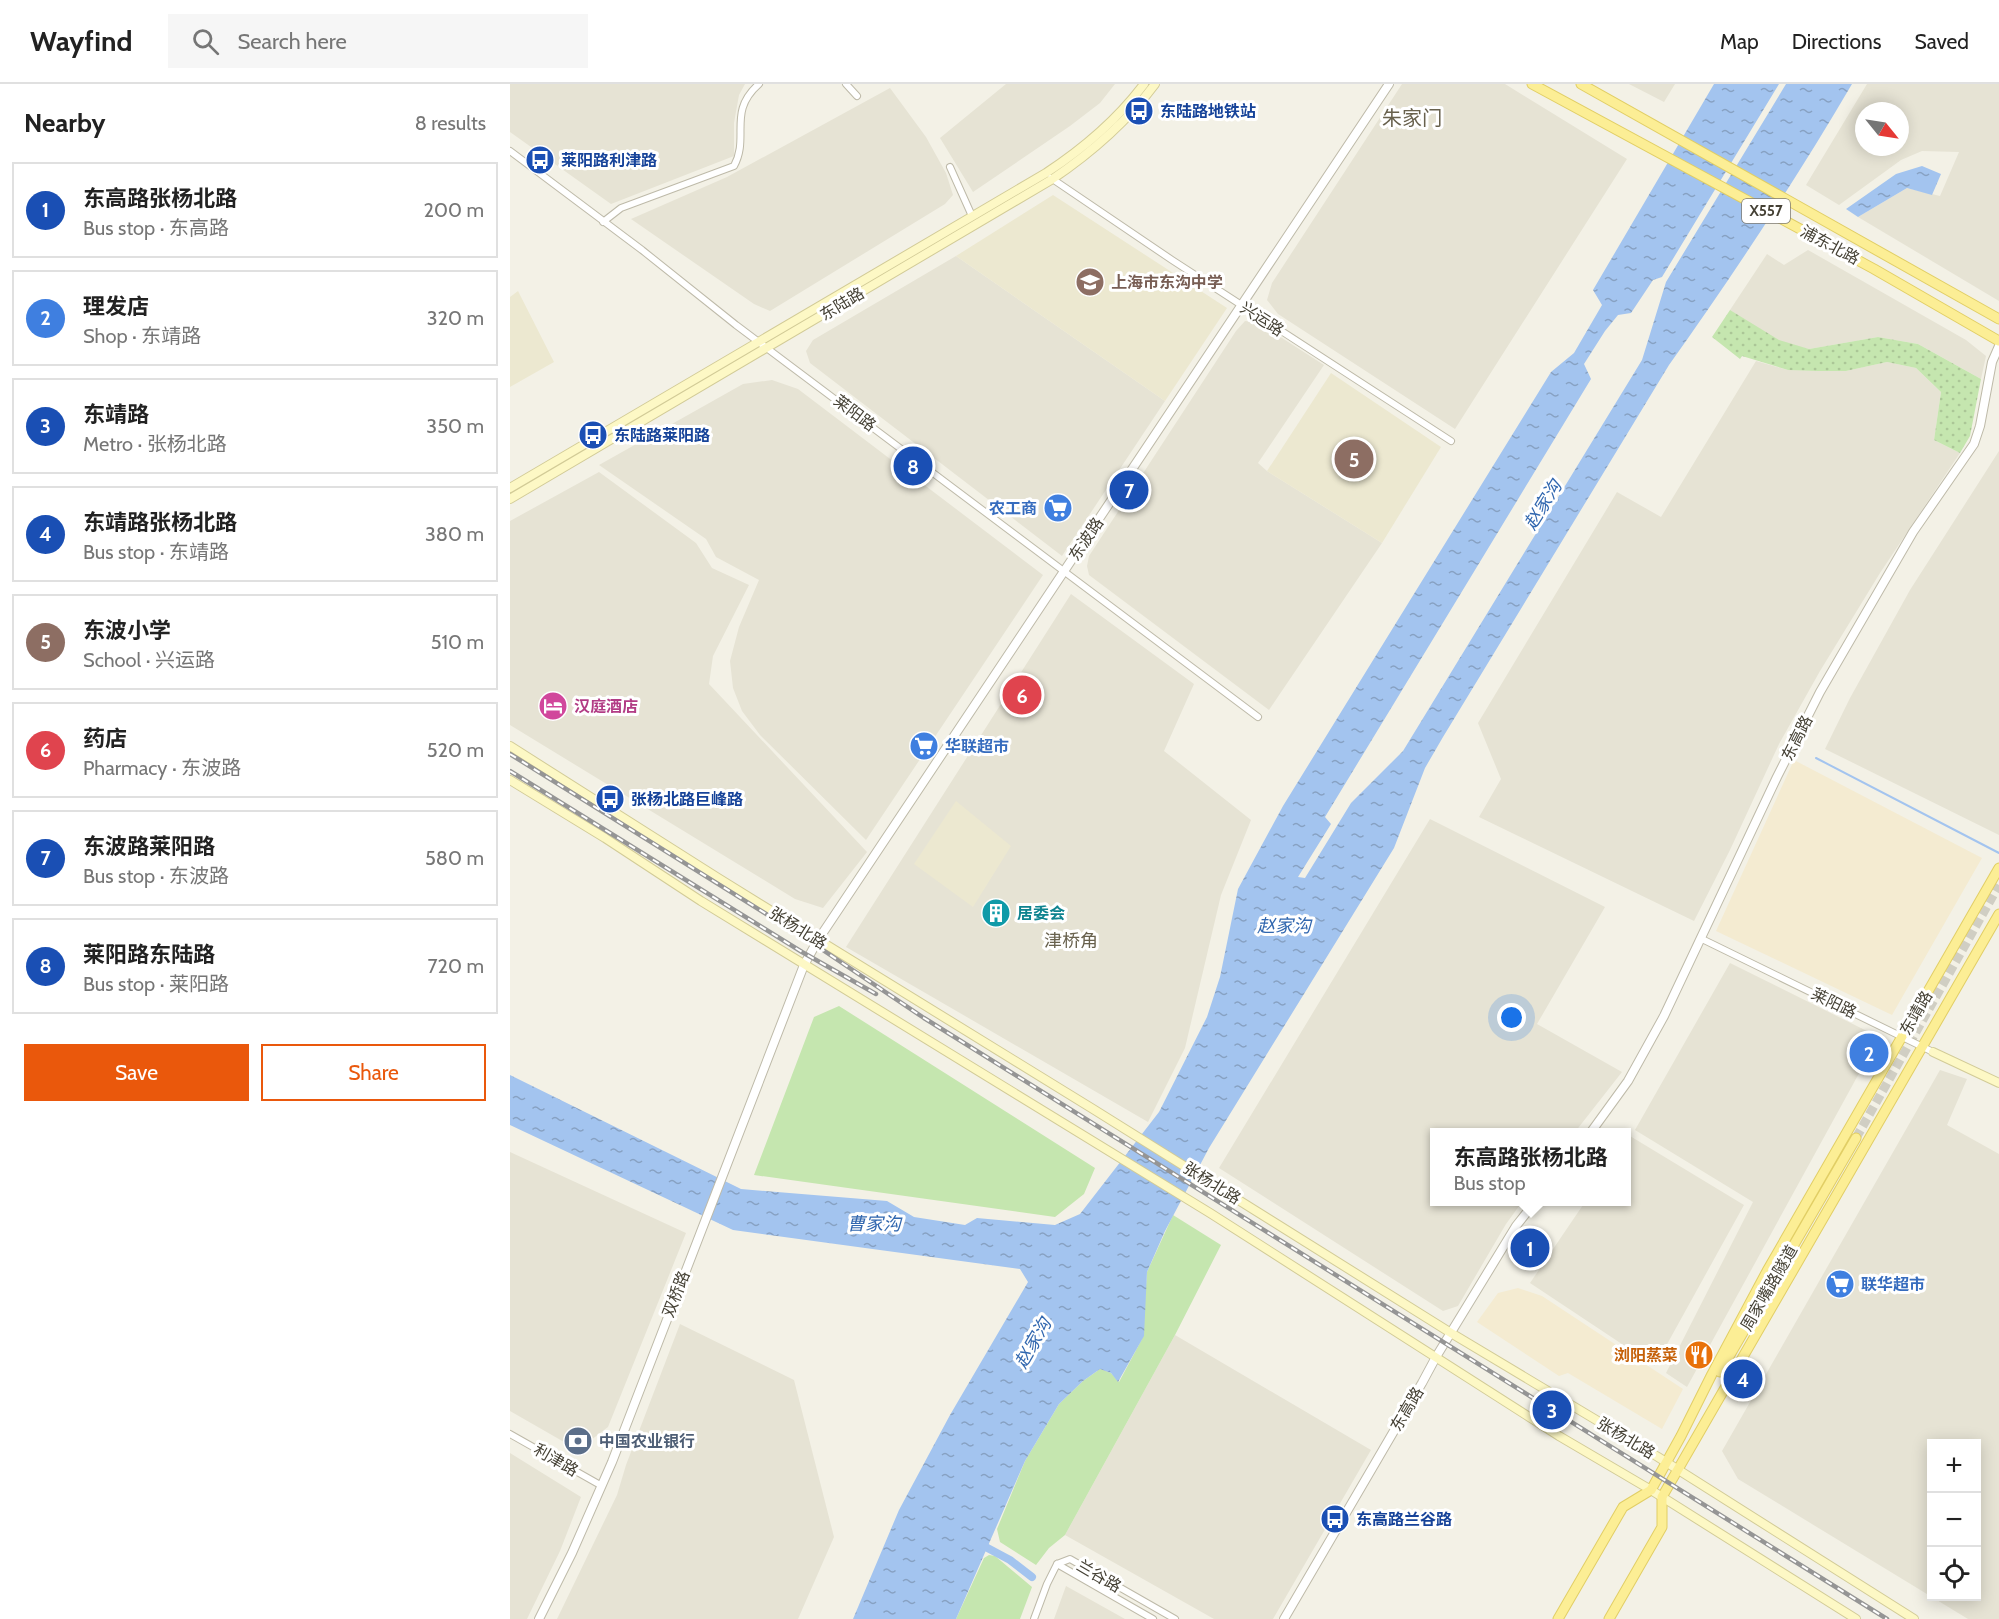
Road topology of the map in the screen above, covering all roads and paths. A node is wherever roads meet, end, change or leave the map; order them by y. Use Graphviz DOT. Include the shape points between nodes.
graph roads {
  1 [pos="759,84"];
  2 [pos="846,84"];
  3 [pos="1144,84"];
  4 [pos="1155,84"];
  5 [pos="1389,84"];
  6 [pos="1532,84"];
  7 [pos="1581,84"];
  8 [pos="857,96"];
  9 [pos="510,151"];
  10 [pos="950,167"];
  11 [pos="1044,174"];
  12 [pos="1053,179"];
  13 [pos="972,216"];
  14 [pos="603,222"];
  15 [pos="1241,305"];
  16 [pos="1999,319"];
  17 [pos="1999,341"];
  18 [pos="759,342"];
  19 [pos="1999,346"];
  20 [pos="767,348"];
  21 [pos="1451,441"];
  22 [pos="510,488"];
  23 [pos="510,499"];
  24 [pos="1064,572"];
  25 [pos="1258,717"];
  26 [pos="510,746"];
  27 [pos="510,780"];
  28 [pos="1999,868"];
  29 [pos="1999,904"];
  30 [pos="1999,914"];
  31 [pos="1702,939"];
  32 [pos="818,940"];
  33 [pos="804,965"];
  34 [pos="1931,1031"];
  35 [pos="1902,1037"];
  36 [pos="1923,1047"];
  37 [pos="1933,1052"];
  38 [pos="1999,1083"];
  39 [pos="1593,1128"];
  40 [pos="1856,1138"];
  41 [pos="1531,1206"];
  42 [pos="1451,1333"];
  43 [pos="1436,1356"];
  44 [pos="510,1434"];
  45 [pos="1681,1436"];
  46 [pos="1666,1463"];
  47 [pos="1677,1470"];
  48 [pos="602,1486"];
  49 [pos="1650,1490"];
  50 [pos="1662,1497"];
  51 [pos="1057,1564"];
  52 [pos="539,1619"];
  53 [pos="1034,1619"];
  54 [pos="1153,1619"];
  55 [pos="1175,1619"];
  56 [pos="1284,1619"];
  57 [pos="1558,1619"];
  58 [pos="1609,1619"];
  59 [pos="1856,1619"];
  60 [pos="1914,1619"];
  1 -- 14 [label="street" via="743,104 740,155 734,166 621,208"];
  2 -- 8 [label="street"];
  3 -- 11 [label="main road, 东陆路" via="1098,134"];
  4 -- 12 [label="main road, 东陆路" via="1104,141"];
  5 -- 15 [label="street, 东波路"];
  6 -- 17 [label="main road, 浦东北路 / X557"];
  7 -- 16 [label="main road, 浦东北路 / X557"];
  9 -- 14 [label="street, 莱阳路"];
  10 -- 13 [label="street"];
  11 -- 12 [label="street, 兴运路"];
  11 -- 13 [label="main road, 东陆路"];
  12 -- 15 [label="street, 兴运路"];
  12 -- 20 [label="main road, 东陆路"];
  13 -- 18 [label="main road, 东陆路"];
  14 -- 18 [label="street, 莱阳路"];
  15 -- 21 [label="street, 兴运路"];
  15 -- 24 [label="street, 东波路"];
  18 -- 20 [label="street, 莱阳路"];
  18 -- 22 [label="main road, 东陆路"];
  19 -- 31 [label="street, 东高路" via="1974,444 1913,532 1820,692"];
  20 -- 23 [label="main road, 东陆路"];
  20 -- 24 [label="street, 莱阳路"];
  24 -- 25 [label="street, 莱阳路"];
  24 -- 32 [label="street, 东波路"];
  26 -- 32 [label="main road, 张杨北路"];
  27 -- 33 [label="main road, 张杨北路"];
  28 -- 35 [label="main road, 东靖路"];
  29 -- 34 [label="main road"];
  30 -- 34 [label="main road, 东靖路"];
  31 -- 35 [label="street, 莱阳路"];
  31 -- 39 [label="street, 东高路" via="1646,1050"];
  32 -- 33 [label="street, 东波路"];
  32 -- 42 [label="main road, 张杨北路"];
  33 -- 43 [label="main road, 张杨北路"];
  33 -- 48 [label="street, 双桥路"];
  34 -- 36 [label="main road, 东靖路"];
  35 -- 36 [label="street, 莱阳路"];
  35 -- 45 [label="main road, 东靖路" via="1767,1271"];
  36 -- 37 [label="street, 莱阳路"];
  36 -- 47 [label="main road, 东靖路"];
  37 -- 38 [label="main road, 莱阳路"];
  40 -- 45 [label="main road, 周家嘴路隧道"];
  41 -- 42 [label="street, 东高路"];
  42 -- 43 [label="street, 东高路"];
  42 -- 46 [label="main road, 张杨北路"];
  43 -- 49 [label="main road, 张杨北路" via="1558,1436"];
  43 -- 56 [label="street, 东高路"];
  44 -- 48 [label="street, 利津路"];
  45 -- 46 [label="main road, 东靖路"];
  46 -- 47 [label="main road, 张杨北路"];
  46 -- 49 [label="main road, 东靖路"];
  47 -- 50 [label="main road, 东靖路"];
  47 -- 60 [label="main road, 张杨北路"];
  48 -- 52 [label="street, 双桥路"];
  49 -- 50 [label="main road, 张杨北路"];
  49 -- 57 [label="main road, 东靖路" via="1623,1508"];
  50 -- 58 [label="main road, 东靖路" via="1662,1527"];
  50 -- 59 [label="main road, 张杨北路"];
  51 -- 53 [label="street"];
  51 -- 54 [label="street, 兰谷路"];
  51 -- 55 [label="street, 兰谷路" via="1071,1559"];
}
